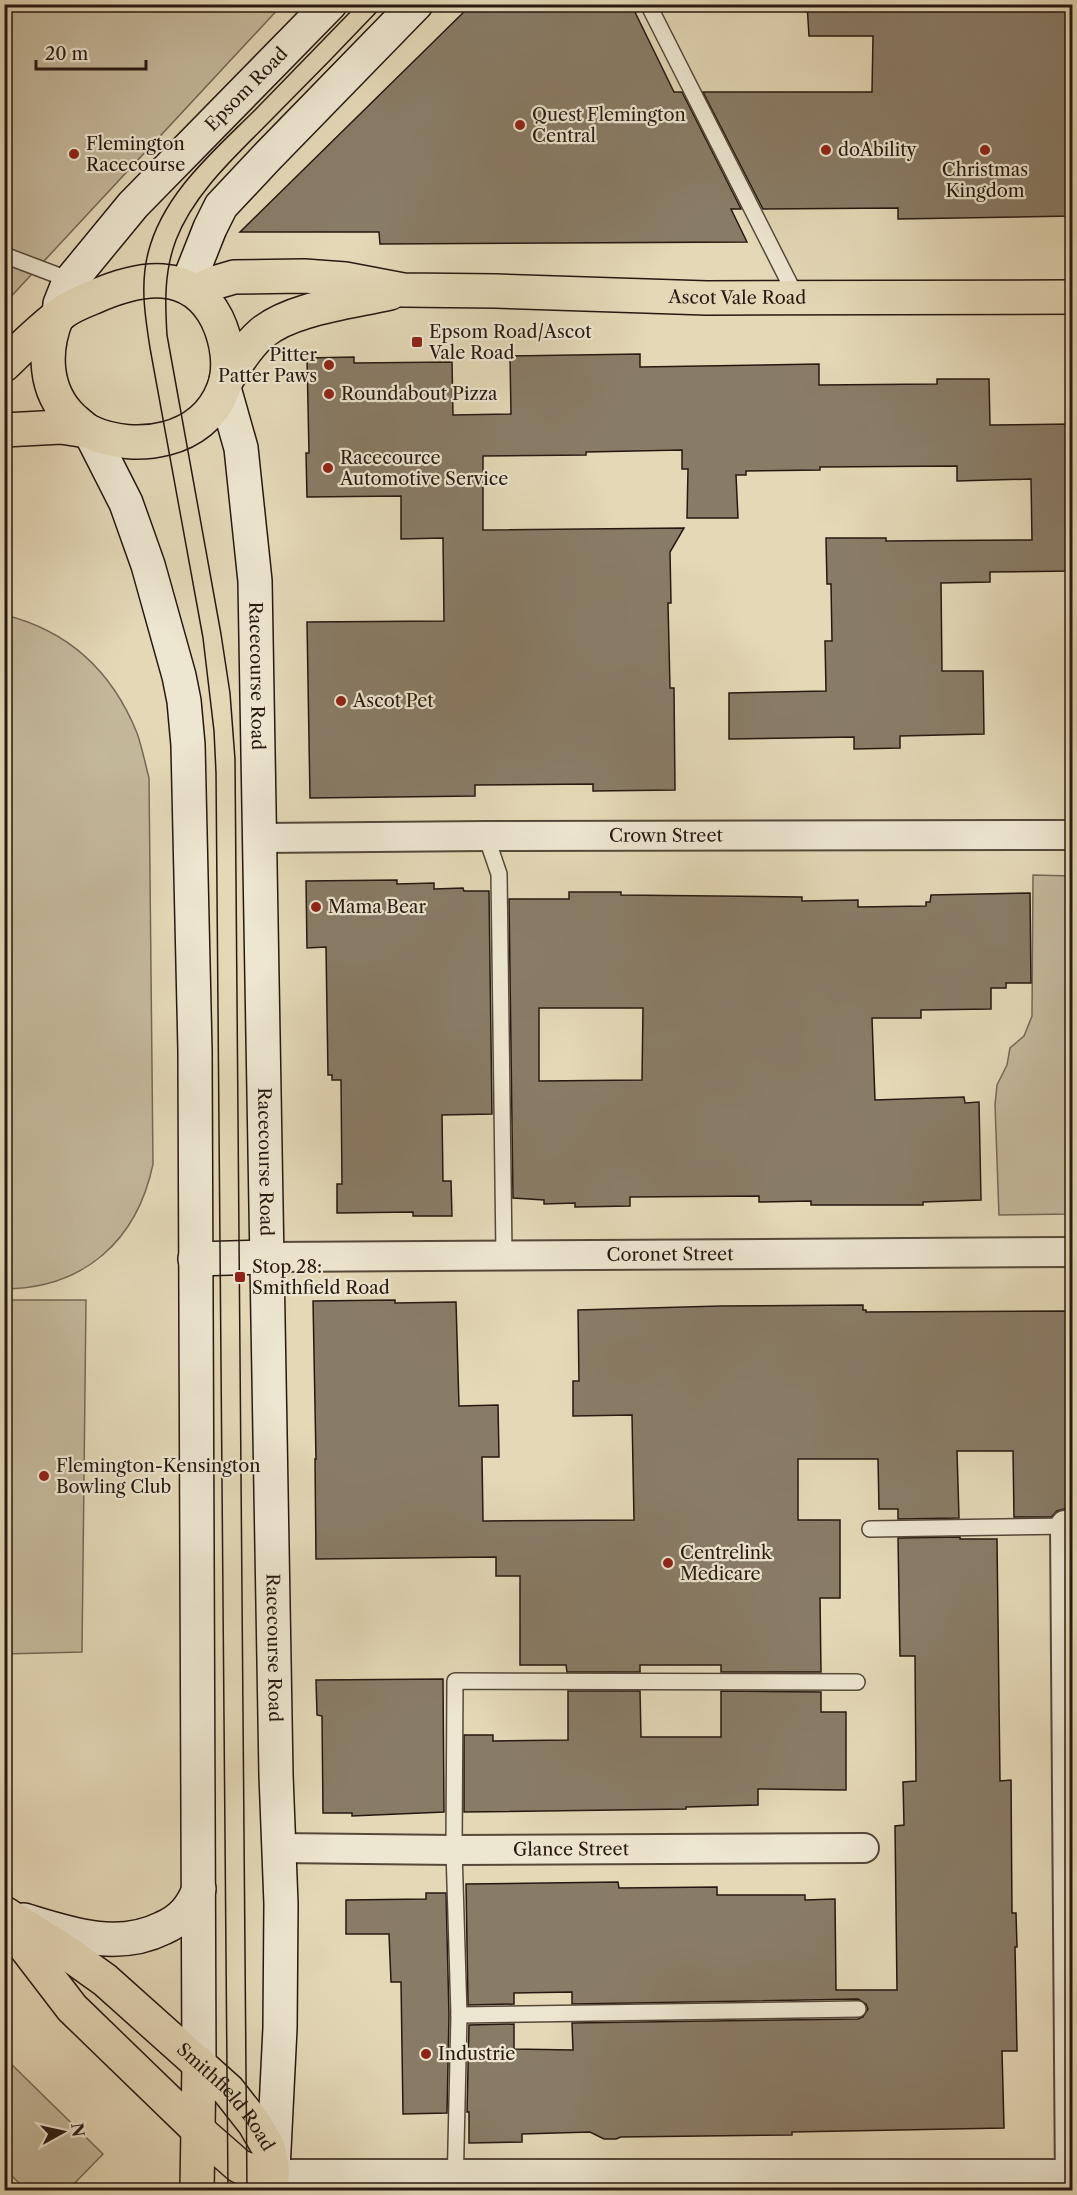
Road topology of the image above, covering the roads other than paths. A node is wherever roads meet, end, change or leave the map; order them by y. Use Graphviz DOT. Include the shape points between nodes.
graph roads {
  1 [pos="330,4"];
  2 [pos="416,4"];
  3 [pos="648,4"];
  4 [pos="4,255"];
  5 [pos="70,280"];
  6 [pos="191,289"];
  7 [pos="403,290"];
  8 [pos="1072,297"];
  9 [pos="797,298"];
  10 [pos="58,316"];
  11 [pos="4,365"];
  12 [pos="225,384"];
  13 [pos="4,430"];
  14 [pos="88,431"];
  15 [pos="1072,835"];
  16 [pos="486,836"];
  17 [pos="260,838"];
  18 [pos="1072,1252"];
  19 [pos="504,1254"];
  20 [pos="268,1257"];
  21 [pos="195,1259"];
  22 [pos="1069,1526"];
  23 [pos="870,1529"];
  24 [pos="857,1682"];
  25 [pos="279,1848"];
  26 [pos="864,1848"];
  27 [pos="454,1850"];
  28 [pos="199,1889"];
  29 [pos="5,1914"];
  30 [pos="4,1921"];
  31 [pos="858,2009"];
  32 [pos="459,2015"];
  33 [pos="199,2063"];
  34 [pos="199,2131"];
  35 [pos="272,2182"];
  36 [pos="455,2182"];
  37 [pos="1070,2182"];
  38 [pos="197,2190"];
  1 -- 5 [label="main road, Epsom Road" via="133,205"];
  2 -- 6 [label="main road" via="221,206"];
  3 -- 9 [label="lane"];
  4 -- 5 [label="lane"];
  5 -- 10 [label="main road, Epsom Road"];
  6 -- 7 [label="main road, Ascot Vale Road" via="247,276 304,276"];
  6 -- 10 [label="main road" via="166,281 130,283"];
  6 -- 12 [label="main road" via="214,313 225,339"];
  7 -- 9 [label="main road, Ascot Vale Road"];
  7 -- 12 [label="main road, Ascot Vale Road" via="285,319 253,342"];
  8 -- 9 [label="main road, Ascot Vale Road"];
  10 -- 11 [label="main road"];
  10 -- 14 [label="main road" via="47,354 51,380 64,409"];
  12 -- 14 [label="main road" via="209,412 171,438 130,442"];
  12 -- 17 [label="main road, Racecourse Road" via="241,448 255,581"];
  13 -- 14 [label="main road" via="62,427"];
  14 -- 21 [label="main road" via="137,531 184,701 191,841"];
  15 -- 16 [label="street, Crown Street"];
  16 -- 17 [label="street, Crown Street"];
  16 -- 19 [label="lane" via="499,874"];
  17 -- 20 [label="main road, Racecourse Road"];
  18 -- 19 [label="street, Coronet Street"];
  19 -- 20 [label="street, Coronet Street"];
  20 -- 21 [label="main road"];
  20 -- 25 [label="main road, Racecourse Road"];
  21 -- 28 [label="main road"];
  22 -- 23 [label="lane"];
  22 -- 37 [label="street"];
  24 -- 27 [label="lane" via="455,1681"];
  25 -- 27 [label="street, Glance Street"];
  25 -- 35 [label="main road, Racecourse Road" via="280,2037"];
  26 -- 27 [label="street, Glance Street"];
  27 -- 32 [label="lane"];
  28 -- 29 [label="main road" via="180,1919 131,1939 77,1936"];
  28 -- 33 [label="main road"];
  29 -- 33 [label="main road, Smithfield Road" via="94,1971"];
  30 -- 34 [label="main road, Smithfield Road" via="72,2008"];
  31 -- 32 [label="lane"];
  32 -- 36 [label="lane"];
  33 -- 34 [label="main road"];
  33 -- 35 [label="main road, Smithfield Road" via="228,2090 254,2123 269,2152"];
  34 -- 35 [label="main road, Smithfield Road" via="239,2166"];
  34 -- 38 [label="main road"];
  35 -- 36 [label="street"];
  36 -- 37 [label="street"];
}
